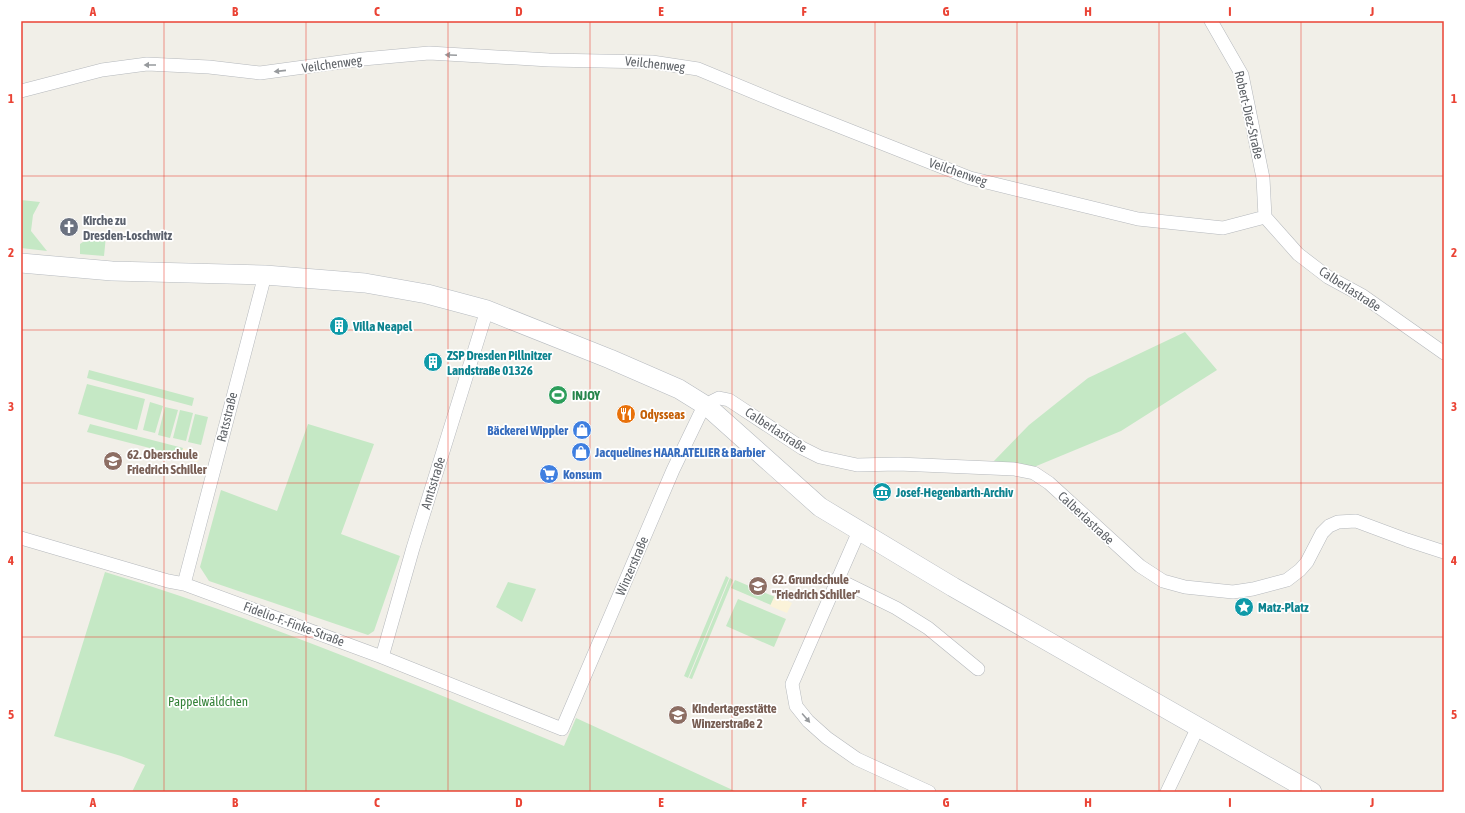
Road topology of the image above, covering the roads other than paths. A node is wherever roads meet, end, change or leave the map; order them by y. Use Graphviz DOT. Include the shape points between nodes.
graph roads {
  1 [pos="1211,21"];
  2 [pos="21,91"];
  3 [pos="1265,217"];
  4 [pos="21,263"];
  5 [pos="264,275"];
  6 [pos="487,310"];
  7 [pos="1444,353"];
  8 [pos="708,407"];
  9 [pos="859,531"];
  10 [pos="21,538"];
  11 [pos="1444,552"];
  12 [pos="837,579"];
  13 [pos="184,584"];
  14 [pos="382,657"];
  15 [pos="978,669"];
  16 [pos="1198,727"];
  17 [pos="562,729"];
  18 [pos="929,792"];
  19 [pos="1167,792"];
  20 [pos="1312,792"];
  1 -- 3 [label="street, Robert-Diez-Straße" via="1242,75 1263,178"];
  3 -- 2 [label="street, Veilchenweg, one-way" via="1223,228 1138,219 970,178 698,69 652,62 549,60 429,53 260,73 147,64 102,70"];
  3 -- 7 [label="street, Calberlastraße" via="1298,254 1328,277 1363,296"];
  4 -- 5 [label="main road" via="112,271"];
  5 -- 6 [label="main road" via="365,284 427,294"];
  5 -- 13 [label="street, Ratsstraße"];
  6 -- 8 [label="main road" via="626,366 678,389"];
  6 -- 14 [label="street, Amtsstraße"];
  8 -- 9 [label="main road" via="820,507"];
  8 -- 11 [label="street, Calberlastraße" via="720,398 729,400 802,448 820,457 856,465 898,464 1014,469 1034,473 1049,483 1140,566 1163,581 1185,587 1233,592 1287,580 1307,562 1322,533 1338,522 1356,521"];
  8 -- 17 [label="street, Winzerstraße" via="700,414 673,470"];
  9 -- 12 [label="street"];
  9 -- 16 [label="main road"];
  10 -- 13 [label="street, Fidelio-F.-Finke-Straße"];
  12 -- 15 [label="street" via="896,608 928,628"];
  12 -- 18 [label="street, one-way" via="792,684 796,706 827,738 856,759"];
  13 -- 14 [label="street, Fidelio-F.-Finke-Straße"];
  14 -- 17 [label="street, Fidelio-F.-Finke-Straße"];
  16 -- 19 [label="street"];
  16 -- 20 [label="main road"];
}
